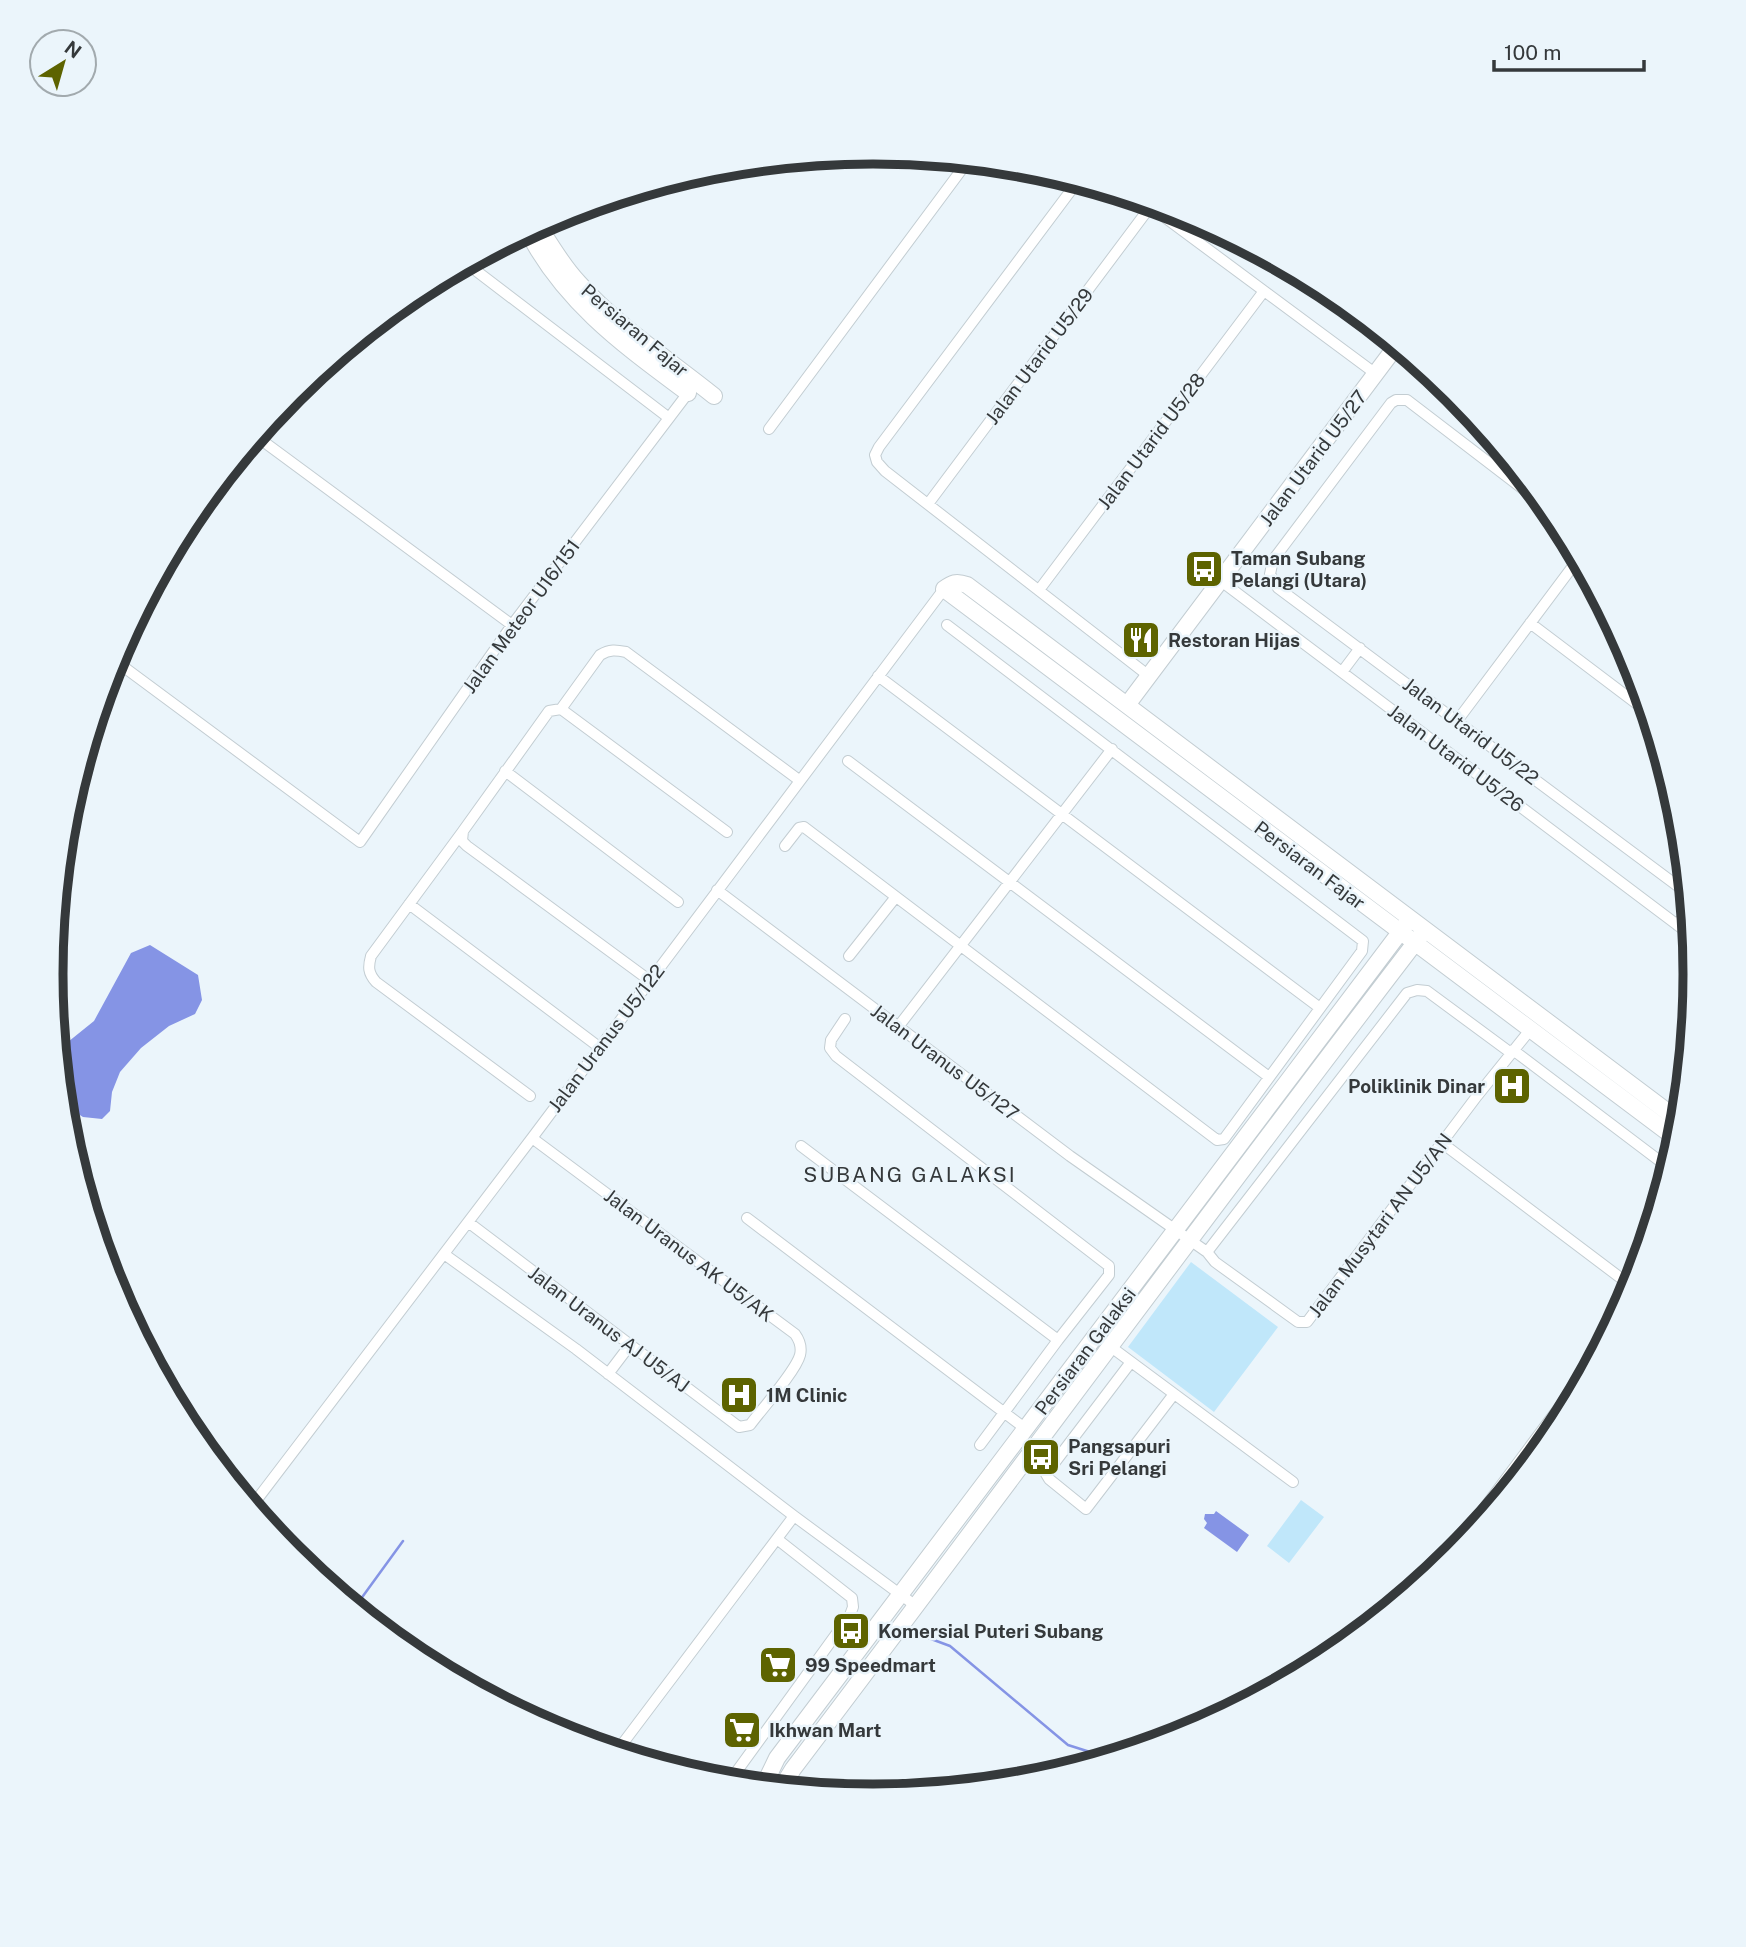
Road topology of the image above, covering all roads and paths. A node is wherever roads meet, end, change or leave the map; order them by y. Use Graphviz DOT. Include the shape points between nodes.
graph roads {
  1 [pos="962,168"];
  2 [pos="1073,189"];
  3 [pos="1147,211"];
  4 [pos="1165,218"];
  5 [pos="544,234"];
  6 [pos="532,239"];
  7 [pos="474,269"];
  8 [pos="1264,291"];
  9 [pos="1392,353"];
  10 [pos="1376,374"];
  11 [pos="688,393"];
  12 [pos="714,396"];
  13 [pos="669,418"];
  14 [pos="769,429"];
  15 [pos="263,441"];
  16 [pos="1521,487"];
  17 [pos="928,504"];
  18 [pos="1573,566"];
  19 [pos="1221,581"];
  20 [pos="943,589"];
  21 [pos="1039,590"];
  22 [pos="1530,623"];
  23 [pos="512,625"];
  24 [pos="947,625"];
  25 [pos="1360,648"];
  26 [pos="1028,653"];
  27 [pos="124,667"];
  28 [pos="1342,672"];
  29 [pos="878,676"];
  30 [pos="1149,676"];
  31 [pos="1636,702"];
  32 [pos="1127,705"];
  33 [pos="561,709"];
  34 [pos="1457,720"];
  35 [pos="1112,749"];
  36 [pos="848,761"];
  37 [pos="505,771"];
  38 [pos="799,780"];
  39 [pos="1210,789"];
  40 [pos="1062,814"];
  41 [pos="727,832"];
  42 [pos="462,836"];
  43 [pos="785,846"];
  44 [pos="1010,882"];
  45 [pos="1678,886"];
  46 [pos="717,890"];
  47 [pos="895,898"];
  48 [pos="678,902"];
  49 [pos="409,904"];
  50 [pos="1681,920"];
  51 [pos="1405,925"];
  52 [pos="1677,925"];
  53 [pos="1681,928"];
  54 [pos="1420,937"];
  55 [pos="960,947"];
  56 [pos="849,957"];
  57 [pos="649,980"];
  58 [pos="1320,1008"];
  59 [pos="845,1018"];
  60 [pos="898,1027"];
  61 [pos="1530,1030"];
  62 [pos="599,1046"];
  63 [pos="1512,1051"];
  64 [pos="1269,1077"];
  65 [pos="530,1096"];
  66 [pos="1670,1114"];
  67 [pos="1667,1132"];
  68 [pos="532,1138"];
  69 [pos="1442,1143"];
  70 [pos="801,1146"];
  71 [pos="1660,1161"];
  72 [pos="747,1218"];
  73 [pos="468,1222"];
  74 [pos="1176,1229"];
  75 [pos="1189,1240"];
  76 [pos="1207,1252"];
  77 [pos="444,1254"];
  78 [pos="1623,1279"];
  79 [pos="1097,1336"];
  80 [pos="1058,1340"];
  81 [pos="630,1345"];
  82 [pos="1111,1347"];
  83 [pos="1131,1362"];
  84 [pos="608,1374"];
  85 [pos="777,1390"];
  86 [pos="1174,1394"];
  87 [pos="1004,1412"];
  88 [pos="1026,1429"];
  89 [pos="980,1445"];
  90 [pos="1293,1482"];
  91 [pos="256,1499"];
  92 [pos="794,1516"];
  93 [pos="777,1539"];
  94 [pos="901,1594"];
  95 [pos="916,1606"];
  96 [pos="622,1744"];
  97 [pos="736,1772"];
  98 [pos="768,1777"];
  99 [pos="787,1779"];
  1 -- 14 [label="street"];
  2 -- 17 [label="street" via="875,455 885,471"];
  3 -- 17 [label="street, Jalan Utarid U5/29"];
  4 -- 8 [label="street, Jalan Utarid U5/27"];
  5 -- 12 [label="main road, Persiaran Fajar" via="576,281 604,309"];
  6 -- 11 [label="main road, Persiaran Fajar" via="557,279 593,318"];
  7 -- 13 [label="street"];
  8 -- 10 [label="street, Jalan Utarid U5/27"];
  8 -- 21 [label="street, Jalan Utarid U5/28"];
  9 -- 10 [label="main road, Jalan Utarid U5/27"];
  10 -- 19 [label="main road, Jalan Utarid U5/27"];
  11 -- 13 [label="street, Jalan Meteor U16/151"];
  13 -- 23 [label="street, Jalan Meteor U16/151"];
  15 -- 23 [label="street"];
  16 -- 25 [label="street, Jalan Utarid U5/22" via="1407,400 1391,403 1273,560 1270,574 1279,588"];
  17 -- 21 [label="street"];
  18 -- 22 [label="street"];
  19 -- 28 [label="street, Jalan Utarid U5/26"];
  19 -- 30 [label="main road, Jalan Utarid U5/27"];
  20 -- 26 [label="main road, Persiaran Fajar"];
  20 -- 29 [label="street, Jalan Uranus U5/122"];
  20 -- 32 [label="main road, Persiaran Fajar" via="951,583 967,584"];
  21 -- 30 [label="street"];
  22 -- 31 [label="street"];
  22 -- 34 [label="street"];
  23 -- 27 [label="street, Jalan Meteor U16/151" via="360,842"];
  24 -- 35 [label="street"];
  25 -- 28 [label="street"];
  25 -- 34 [label="street, Jalan Utarid U5/22"];
  26 -- 32 [label="main road" via="1114,708"];
  26 -- 39 [label="main road, Persiaran Fajar"];
  28 -- 52 [label="street, Jalan Utarid U5/26"];
  29 -- 38 [label="street, Jalan Uranus U5/122"];
  29 -- 40 [label="street"];
  30 -- 32 [label="main road, Jalan Utarid U5/27"];
  32 -- 39 [label="main road" via="1135,725"];
  32 -- 51 [label="main road, Persiaran Fajar"];
  33 -- 37 [label="street" via="549,711"];
  33 -- 38 [label="street" via="600,655 607,650 626,652"];
  33 -- 41 [label="street"];
  34 -- 45 [label="street, Jalan Utarid U5/22"];
  35 -- 40 [label="street"];
  35 -- 58 [label="street" via="1363,941 1362,951"];
  36 -- 44 [label="street"];
  37 -- 42 [label="street"];
  37 -- 48 [label="street"];
  38 -- 46 [label="street, Jalan Uranus U5/122"];
  39 -- 51 [label="main road, Persiaran Fajar"];
  40 -- 44 [label="street"];
  40 -- 58 [label="street"];
  42 -- 49 [label="street"];
  42 -- 57 [label="street" via="467,846"];
  43 -- 47 [label="street" via="804,827"];
  44 -- 55 [label="street"];
  44 -- 64 [label="street"];
  46 -- 57 [label="street, Jalan Uranus U5/122"];
  46 -- 60 [label="street, Jalan Uranus U5/127"];
  47 -- 55 [label="street"];
  47 -- 56 [label="street"];
  49 -- 62 [label="street"];
  49 -- 65 [label="street" via="371,956 370,974"];
  50 -- 52 [label="street"];
  51 -- 54 [label="main road, Persiaran Fajar"];
  51 -- 74 [label="main road, Persiaran Galaksi"];
  52 -- 53 [label="street, Jalan Utarid U5/26"];
  54 -- 61 [label="main road, Persiaran Fajar"];
  54 -- 66 [label="main road, Persiaran Fajar"];
  54 -- 75 [label="main road, Persiaran Galaksi"];
  55 -- 60 [label="street"];
  55 -- 64 [label="street" via="1217,1140 1224,1139"];
  57 -- 62 [label="street, Jalan Uranus U5/122"];
  58 -- 64 [label="street"];
  59 -- 80 [label="street" via="831,1040 836,1056 1109,1266 1109,1275"];
  60 -- 74 [label="street, Jalan Uranus U5/127"];
  61 -- 63 [label="street, Jalan Musytari AN U5/AN"];
  61 -- 67 [label="main road, Persiaran Fajar"];
  62 -- 68 [label="street, Jalan Uranus U5/122"];
  63 -- 69 [label="street, Jalan Musytari AN U5/AN"];
  63 -- 71 [label="street"];
  63 -- 76 [label="street" via="1427,991 1407,993"];
  68 -- 73 [label="street, Jalan Uranus U5/122"];
  68 -- 85 [label="street, Jalan Uranus AK U5/AK" via="795,1334 800,1341 799,1358"];
  69 -- 76 [label="street, Jalan Musytari AN U5/AN" via="1307,1322 1297,1322"];
  69 -- 78 [label="street"];
  70 -- 80 [label="street"];
  72 -- 87 [label="street"];
  73 -- 77 [label="street, Jalan Uranus U5/122"];
  73 -- 81 [label="street, Jalan Uranus AJ U5/AJ"];
  74 -- 75 [label="street, Jalan Uranus U5/127"];
  74 -- 79 [label="main road, Persiaran Galaksi"];
  75 -- 76 [label="street, Jalan Uranus U5/127"];
  75 -- 82 [label="main road, Persiaran Galaksi"];
  77 -- 84 [label="street"];
  77 -- 91 [label="street, Jalan Uranus U5/122"];
  79 -- 82 [label="street"];
  79 -- 88 [label="main road, Persiaran Galaksi"];
  80 -- 87 [label="street"];
  81 -- 84 [label="street"];
  81 -- 85 [label="street, Jalan Uranus AJ U5/AJ" via="739,1427 750,1425"];
  82 -- 83 [label="street"];
  82 -- 95 [label="main road, Persiaran Galaksi"];
  83 -- 86 [label="street"];
  83 -- 86 [label="street" via="1046,1474 1086,1508"];
  84 -- 92 [label="street"];
  86 -- 90 [label="street"];
  87 -- 88 [label="street"];
  87 -- 89 [label="street"];
  88 -- 94 [label="main road, Persiaran Galaksi"];
  92 -- 93 [label="street"];
  92 -- 94 [label="street"];
  93 -- 96 [label="street"];
  93 -- 97 [label="street" via="852,1598 853,1607"];
  94 -- 95 [label="street"];
  94 -- 98 [label="main road, Persiaran Galaksi" via="777,1758"];
  95 -- 99 [label="main road, Persiaran Galaksi"];
}
